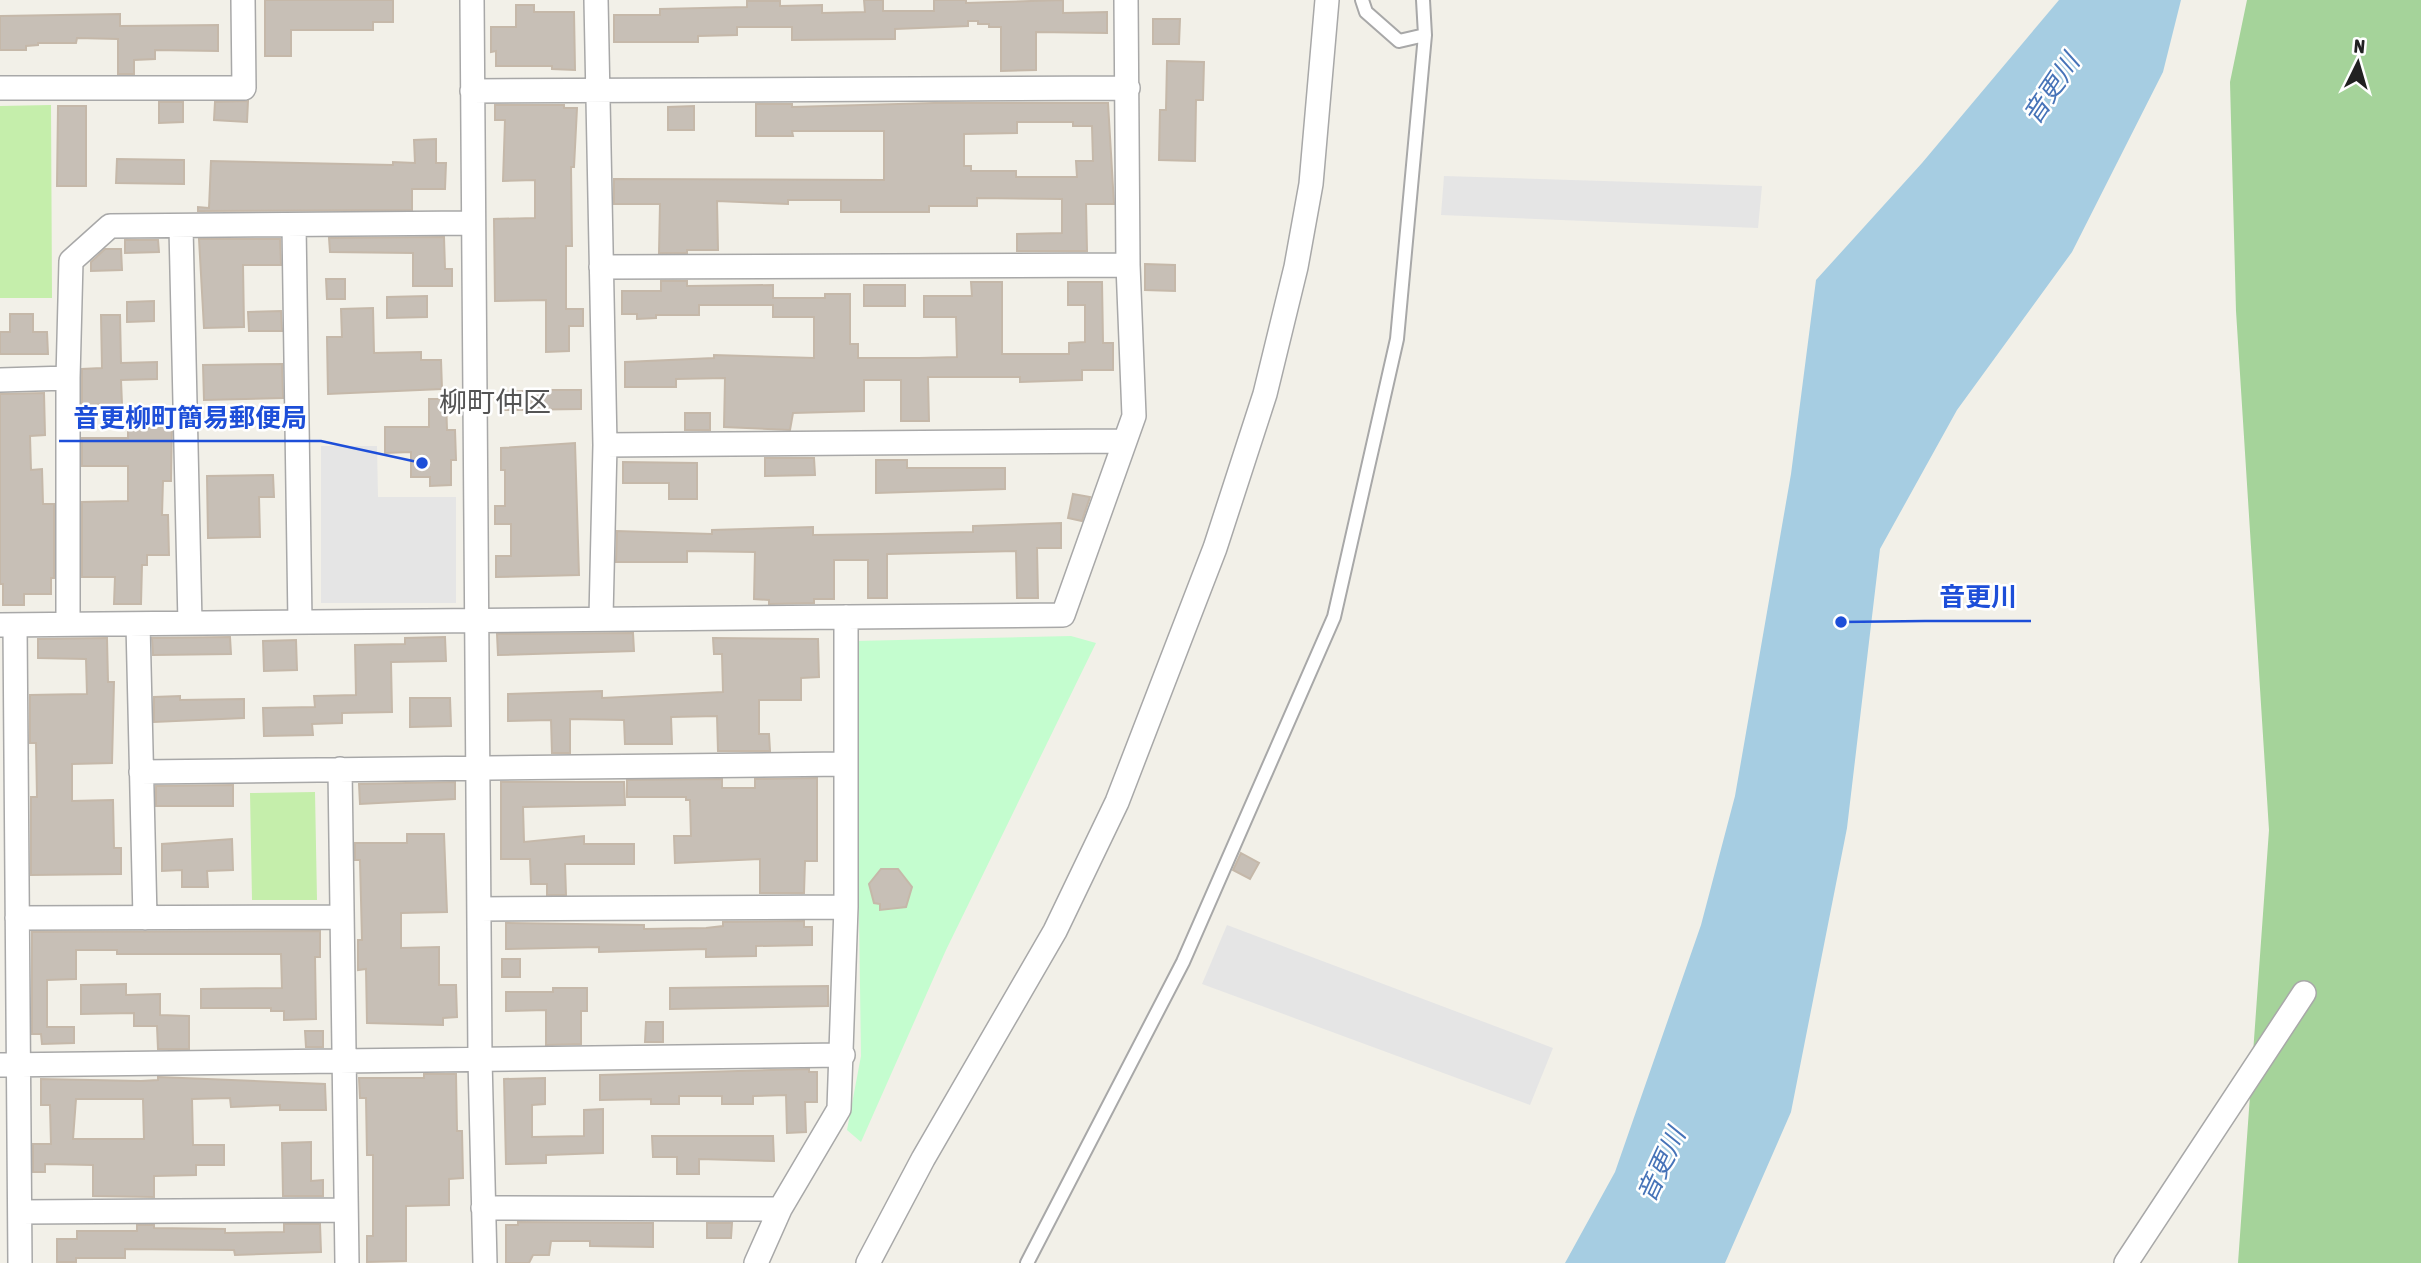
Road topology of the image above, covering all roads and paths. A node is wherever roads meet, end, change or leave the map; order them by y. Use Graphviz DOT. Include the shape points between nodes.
graph roads {
  1 [pos="243,0"];
  2 [pos="472,0"];
  3 [pos="596,0"];
  4 [pos="1126,0"];
  5 [pos="1327,0"];
  6 [pos="1362,0"];
  7 [pos="1423,0"];
  8 [pos="1425,35"];
  9 [pos="0,88"];
  10 [pos="1128,88"];
  11 [pos="597,90"];
  12 [pos="472,91"];
  13 [pos="472,223"];
  14 [pos="294,225"];
  15 [pos="181,227"];
  16 [pos="1128,265"];
  17 [pos="601,267"];
  18 [pos="68,378"];
  19 [pos="0,380"];
  20 [pos="1124,441"];
  21 [pos="605,445"];
  22 [pos="601,617"];
  23 [pos="846,617"];
  24 [pos="478,621"];
  25 [pos="300,622"];
  26 [pos="190,623"];
  27 [pos="68,624"];
  28 [pos="138,624"];
  29 [pos="8,625"];
  30 [pos="844,764"];
  31 [pos="477,768"];
  32 [pos="340,769"];
  33 [pos="141,772"];
  34 [pos="846,907"];
  35 [pos="480,909"];
  36 [pos="342,917"];
  37 [pos="17,918"];
  38 [pos="145,918"];
  39 [pos="2304,993"];
  40 [pos="843,1055"];
  41 [pos="480,1059"];
  42 [pos="344,1061"];
  43 [pos="9,1064"];
  44 [pos="484,1208"];
  45 [pos="780,1209"];
  46 [pos="346,1210"];
  47 [pos="20,1212"];
  48 [pos="20,1263"];
  49 [pos="347,1263"];
  50 [pos="485,1263"];
  51 [pos="756,1263"];
  52 [pos="868,1263"];
  53 [pos="1027,1263"];
  54 [pos="2126,1263"];
  1 -- 9 [label="street" via="244,88"];
  2 -- 12 [label="street"];
  3 -- 11 [label="street"];
  4 -- 10 [label="street"];
  5 -- 52 [label="street" via="1311,184 1296,267 1265,394 1215,548 1116,802 1055,931"];
  6 -- 8 [label="lane" via="1366,12 1399,41"];
  7 -- 8 [label="lane"];
  8 -- 53 [label="lane" via="1397,340 1334,617 1183,962"];
  10 -- 11 [label="street"];
  10 -- 16 [label="street"];
  11 -- 12 [label="street"];
  11 -- 17 [label="street"];
  12 -- 13 [label="street"];
  13 -- 14 [label="street"];
  13 -- 24 [label="street"];
  14 -- 15 [label="street"];
  14 -- 25 [label="street"];
  15 -- 18 [label="street" via="110,226 71,261"];
  15 -- 26 [label="street"];
  16 -- 17 [label="street"];
  16 -- 20 [label="street" via="1134,416"];
  17 -- 21 [label="street"];
  18 -- 19 [label="street"];
  18 -- 27 [label="street"];
  20 -- 21 [label="street"];
  20 -- 23 [label="street" via="1063,615"];
  21 -- 22 [label="street"];
  22 -- 23 [label="street"];
  22 -- 24 [label="street"];
  23 -- 30 [label="street"];
  24 -- 25 [label="street"];
  24 -- 31 [label="street"];
  25 -- 26 [label="street"];
  26 -- 28 [label="street"];
  27 -- 28 [label="street"];
  27 -- 29 [label="street"];
  28 -- 33 [label="street"];
  29 -- 37 [label="street"];
  30 -- 31 [label="street"];
  30 -- 34 [label="street"];
  31 -- 32 [label="street"];
  31 -- 35 [label="street"];
  32 -- 33 [label="street"];
  32 -- 36 [label="street"];
  33 -- 38 [label="street"];
  34 -- 35 [label="street"];
  34 -- 40 [label="street"];
  35 -- 41 [label="street"];
  36 -- 38 [label="street"];
  36 -- 42 [label="street"];
  37 -- 38 [label="street"];
  37 -- 43 [label="street"];
  39 -- 54 [label="street"];
  40 -- 41 [label="street"];
  40 -- 45 [label="street" via="839,1109"];
  41 -- 42 [label="street"];
  41 -- 44 [label="street"];
  42 -- 43 [label="street"];
  42 -- 46 [label="street"];
  43 -- 47 [label="street"];
  44 -- 45 [label="street"];
  44 -- 50 [label="street"];
  45 -- 51 [label="street"];
  46 -- 47 [label="street"];
  46 -- 49 [label="street"];
  47 -- 48 [label="street"];
}
